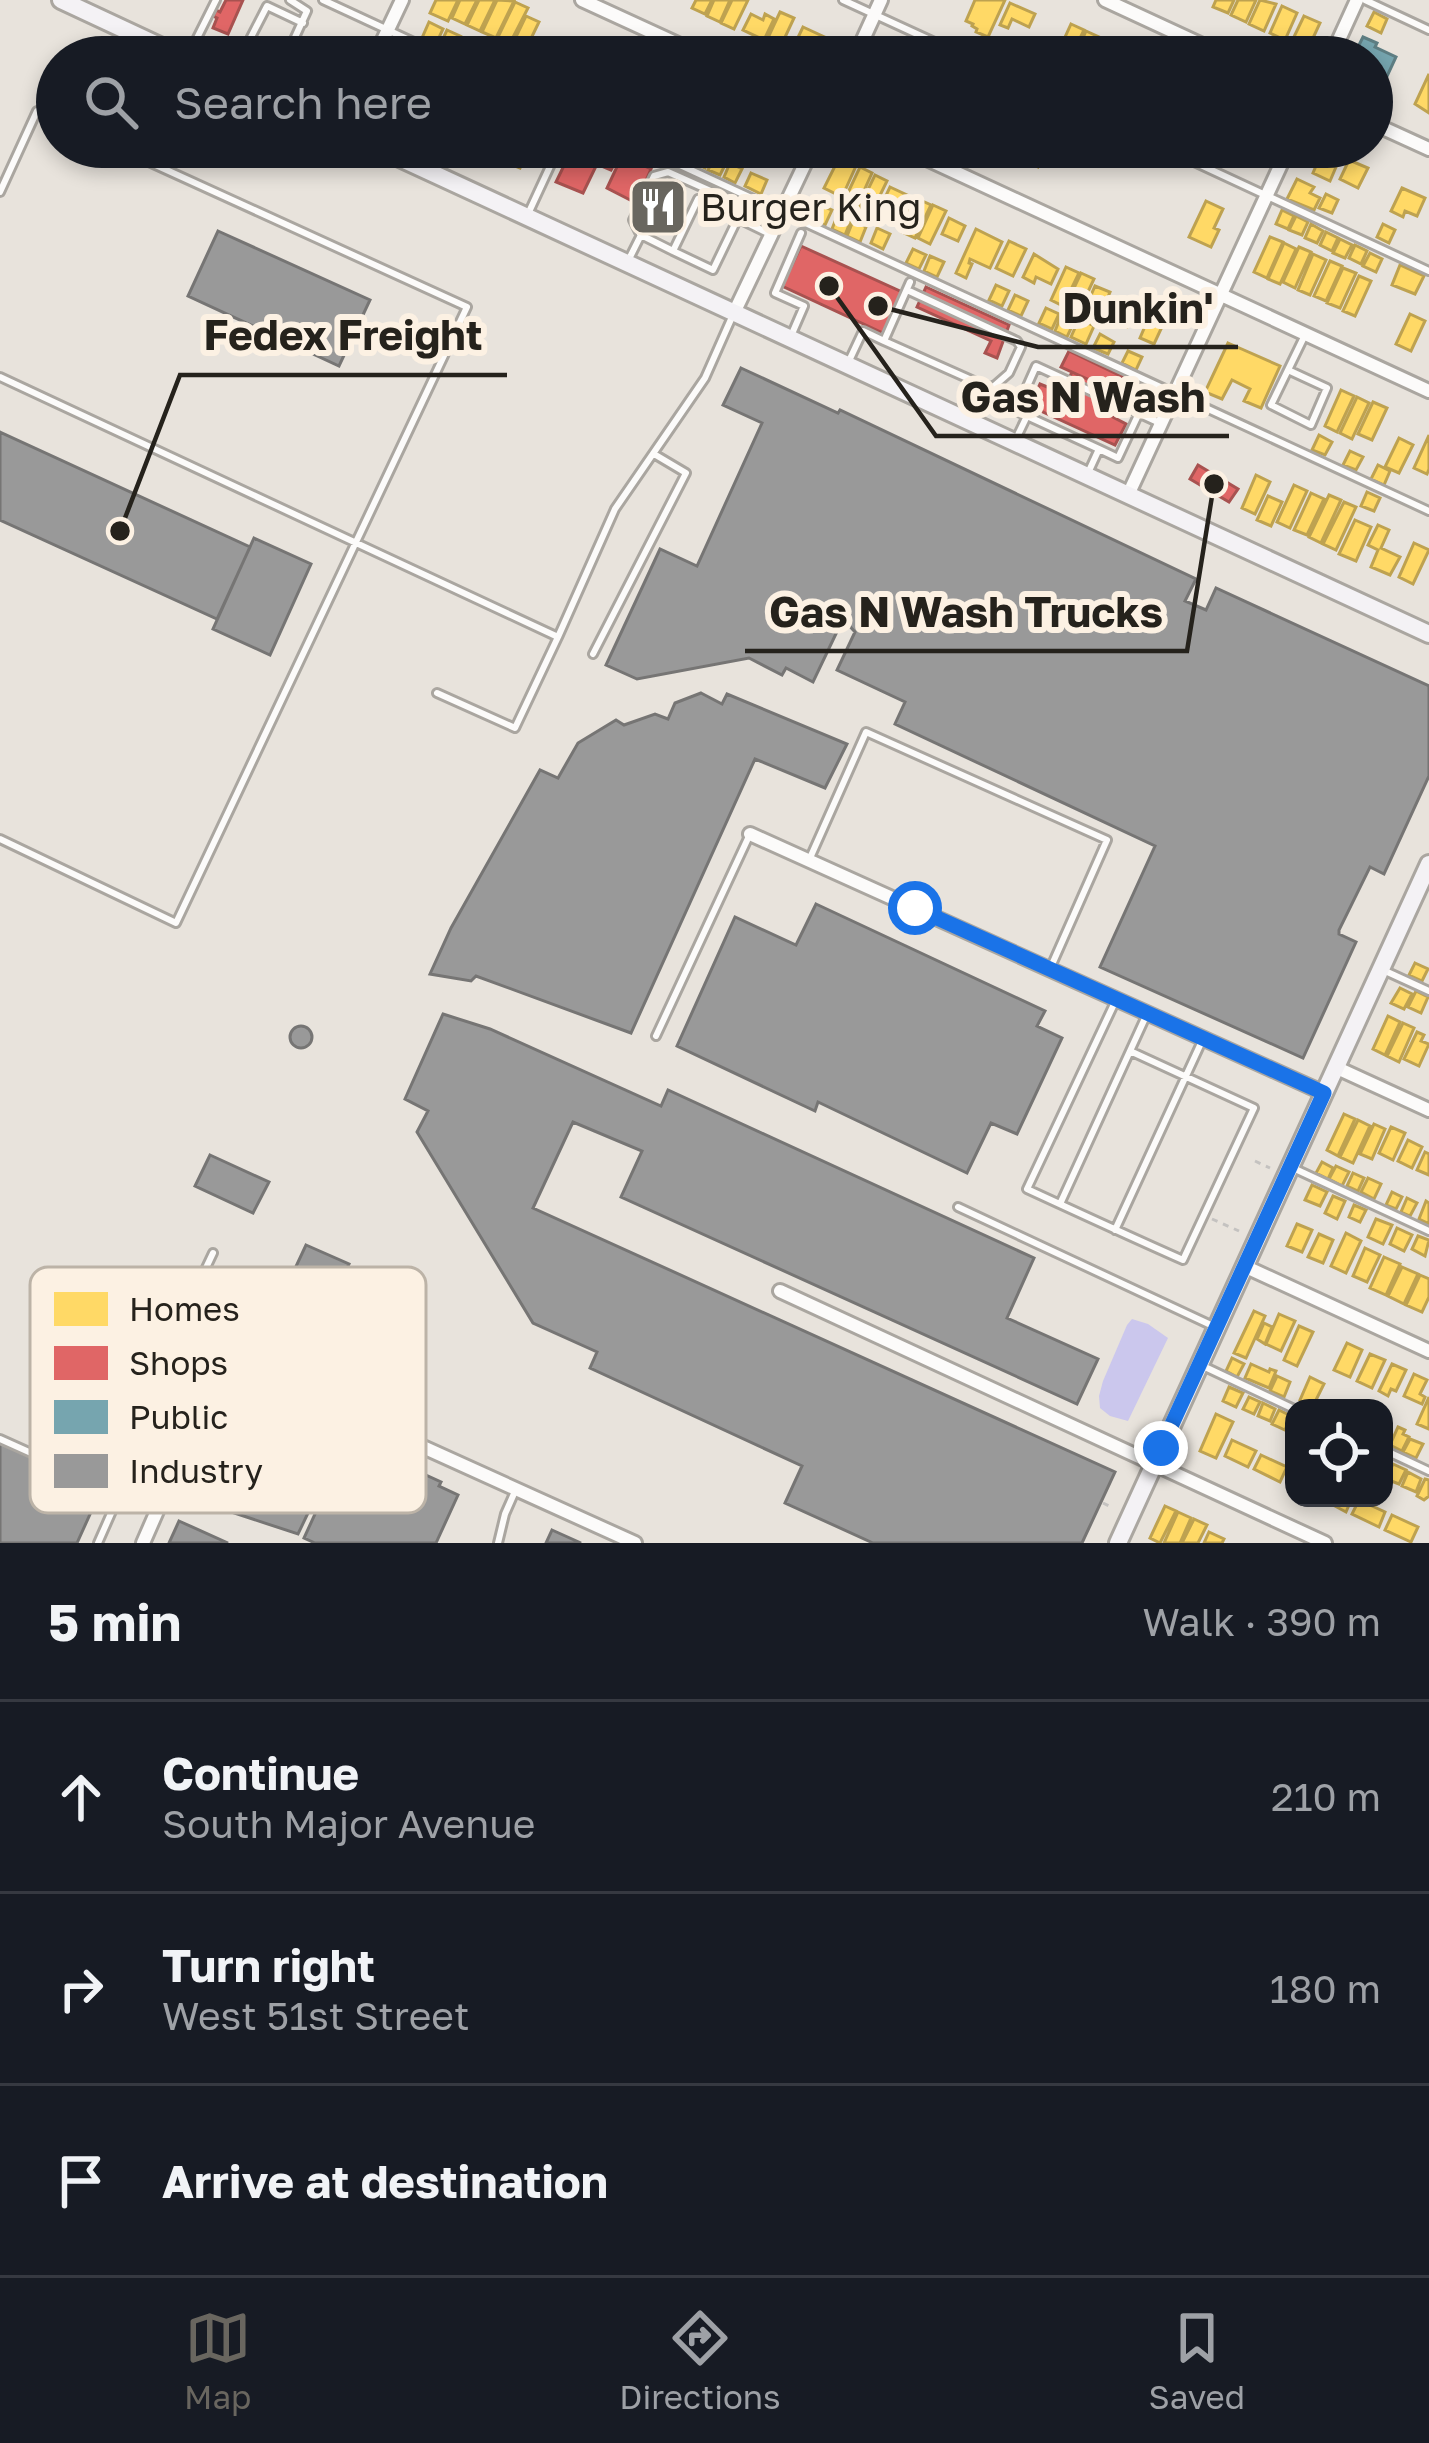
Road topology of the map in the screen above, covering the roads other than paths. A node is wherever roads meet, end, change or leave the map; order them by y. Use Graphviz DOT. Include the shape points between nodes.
graph roads {
  1 [pos="61,0"];
  2 [pos="215,0"];
  3 [pos="290,0"];
  4 [pos="323,0"];
  5 [pos="402,0"];
  6 [pos="582,0"];
  7 [pos="843,0"];
  8 [pos="881,0"];
  9 [pos="1106,0"];
  10 [pos="1361,0"];
  11 [pos="94,7"];
  12 [pos="874,14"];
  13 [pos="303,22"];
  14 [pos="388,30"];
  15 [pos="1429,30"];
  16 [pos="147,36"];
  17 [pos="196,36"];
  18 [pos="251,36"];
  19 [pos="295,36"];
  20 [pos="385,36"];
  21 [pos="401,36"];
  22 [pos="660,36"];
  23 [pos="864,36"];
  24 [pos="922,36"];
  25 [pos="1183,36"];
  26 [pos="1341,36"];
  27 [pos="36,113"];
  28 [pos="1393,133"];
  29 [pos="1429,149"];
  30 [pos="162,168"];
  31 [pos="421,168"];
  32 [pos="549,168"];
  33 [pos="686,168"];
  34 [pos="803,168"];
  35 [pos="946,168"];
  36 [pos="1207,168"];
  37 [pos="1280,168"];
  38 [pos="0,192"];
  39 [pos="1267,196"];
  40 [pos="783,213"];
  41 [pos="734,216"];
  42 [pos="526,217"];
  43 [pos="801,233"];
  44 [pos="640,235"];
  45 [pos="773,235"];
  46 [pos="673,251"];
  47 [pos="627,264"];
  48 [pos="1429,271"];
  49 [pos="1221,295"];
  50 [pos="734,314"];
  51 [pos="1305,334"];
  52 [pos="790,340"];
  53 [pos="884,341"];
  54 [pos="847,366"];
  55 [pos="1288,370"];
  56 [pos="0,376"];
  57 [pos="1429,391"];
  58 [pos="1175,394"];
  59 [pos="1138,413"];
  60 [pos="1027,416"];
  61 [pos="1162,424"];
  62 [pos="1014,443"];
  63 [pos="1099,449"];
  64 [pos="654,454"];
  65 [pos="1086,476"];
  66 [pos="1129,495"];
  67 [pos="1429,512"];
  68 [pos="354,544"];
  69 [pos="1429,634"];
  70 [pos="557,637"];
  71 [pos="593,654"];
  72 [pos="437,692"];
  73 [pos="750,834"];
  74 [pos="0,839"];
  75 [pos="809,860"];
  76 [pos="1428,868"];
  77 [pos="1381,968"];
  78 [pos="1049,969"];
  79 [pos="1429,991"];
  80 [pos="1116,999"];
  81 [pos="1147,1013"];
  82 [pos="656,1036"];
  83 [pos="1203,1038"];
  84 [pos="1130,1051"];
  85 [pos="1336,1067"];
  86 [pos="1185,1076"];
  87 [pos="1324,1093"];
  88 [pos="1429,1110"];
  89 [pos="1281,1168"];
  90 [pos="1060,1204"];
  91 [pos="958,1207"];
  92 [pos="1115,1229"];
  93 [pos="1429,1231"];
  94 [pos="212,1253"];
  95 [pos="1244,1266"];
  96 [pos="206,1267"];
  97 [pos="780,1291"];
  98 [pos="1216,1327"];
  99 [pos="1429,1352"];
  100 [pos="1199,1365"];
  101 [pos="1285,1405"];
  102 [pos="0,1439"];
  103 [pos="426,1449"];
  104 [pos="30,1452"];
  105 [pos="1393,1454"];
  106 [pos="1154,1464"];
  107 [pos="1429,1471"];
  108 [pos="516,1489"];
  109 [pos="111,1513"];
  110 [pos="156,1513"];
  111 [pos="98,1543"];
  112 [pos="142,1543"];
  113 [pos="498,1543"];
  114 [pos="635,1543"];
  115 [pos="1118,1543"];
  116 [pos="1325,1543"];
  1 -- 11 [label="main road"];
  2 -- 17 [label="lane"];
  3 -- 13 [label="lane" via="308,11"];
  4 -- 14 [label="lane"];
  5 -- 14 [label="street"];
  6 -- 22 [label="street"];
  7 -- 12 [label="lane"];
  8 -- 12 [label="street"];
  9 -- 25 [label="street"];
  10 -- 15 [label="lane"];
  10 -- 26 [label="street"];
  11 -- 16 [label="main road"];
  12 -- 23 [label="street"];
  12 -- 24 [label="lane"];
  13 -- 18 [label="lane" via="267,6"];
  13 -- 19 [label="lane"];
  14 -- 20 [label="street"];
  14 -- 21 [label="lane"];
  27 -- 38 [label="lane"];
  28 -- 29 [label="street"];
  30 -- 68 [label="lane" via="466,307"];
  31 -- 42 [label="main road"];
  32 -- 42 [label="lane"];
  33 -- 40 [label="lane"];
  34 -- 40 [label="street"];
  35 -- 49 [label="street"];
  36 -- 39 [label="lane"];
  37 -- 39 [label="street"];
  39 -- 48 [label="lane"];
  39 -- 49 [label="street"];
  40 -- 45 [label="street"];
  40 -- 58 [label="lane"];
  41 -- 44 [label="lane" via="724,197 668,172 654,176 633,220"];
  41 -- 45 [label="lane"];
  41 -- 46 [label="lane" via="698,199"];
  41 -- 46 [label="lane" via="713,270"];
  42 -- 47 [label="main road"];
  43 -- 52 [label="lane" via="775,292 804,307"];
  44 -- 46 [label="lane"];
  44 -- 47 [label="lane"];
  45 -- 50 [label="street"];
  47 -- 50 [label="main road"];
  49 -- 51 [label="street"];
  49 -- 58 [label="street"];
  50 -- 52 [label="main road"];
  50 -- 64 [label="lane" via="705,378"];
  51 -- 55 [label="lane"];
  51 -- 57 [label="street"];
  52 -- 54 [label="main road"];
  53 -- 53 [label="lane" via="909,286 1021,347 993,387"];
  53 -- 54 [label="lane" via="862,331"];
  54 -- 62 [label="main road"];
  55 -- 55 [label="lane" via="1271,405 1311,424 1328,388"];
  56 -- 68 [label="lane"];
  58 -- 61 [label="street"];
  58 -- 67 [label="lane"];
  59 -- 60 [label="lane" via="1036,366 1016,411"];
  59 -- 61 [label="lane"];
  59 -- 63 [label="lane" via="1118,458"];
  60 -- 62 [label="lane"];
  60 -- 63 [label="lane"];
  61 -- 66 [label="street"];
  62 -- 65 [label="main road"];
  63 -- 65 [label="lane"];
  64 -- 70 [label="lane" via="615,509"];
  64 -- 71 [label="lane" via="686,473"];
  65 -- 66 [label="main road"];
  66 -- 69 [label="main road"];
  68 -- 70 [label="lane"];
  68 -- 74 [label="lane" via="176,923"];
  70 -- 72 [label="lane" via="515,728"];
  73 -- 75 [label="street"];
  73 -- 82 [label="lane"];
  75 -- 78 [label="street"];
  75 -- 78 [label="lane" via="866,732 1107,840"];
  76 -- 77 [label="main road"];
  77 -- 79 [label="lane"];
  77 -- 85 [label="main road"];
  78 -- 80 [label="street"];
  80 -- 81 [label="street"];
  80 -- 90 [label="lane" via="1027,1189"];
  81 -- 83 [label="street"];
  81 -- 84 [label="lane"];
  83 -- 86 [label="lane"];
  83 -- 87 [label="street"];
  84 -- 86 [label="lane"];
  84 -- 90 [label="lane"];
  85 -- 87 [label="main road"];
  85 -- 88 [label="street"];
  86 -- 92 [label="lane"];
  86 -- 92 [label="lane" via="1254,1108 1183,1260"];
  87 -- 89 [label="main road"];
  89 -- 93 [label="lane"];
  89 -- 95 [label="main road"];
  90 -- 92 [label="lane"];
  91 -- 98 [label="lane"];
  94 -- 96 [label="lane"];
  95 -- 98 [label="main road"];
  95 -- 99 [label="street"];
  97 -- 106 [label="street"];
  98 -- 100 [label="main road"];
  100 -- 101 [label="lane"];
  100 -- 106 [label="main road"];
  102 -- 104 [label="lane"];
  103 -- 108 [label="street"];
  105 -- 107 [label="lane"];
  106 -- 115 [label="main road"];
  106 -- 116 [label="street"];
  108 -- 113 [label="lane"];
  108 -- 114 [label="street"];
  109 -- 111 [label="lane"];
  110 -- 112 [label="street"];
}
